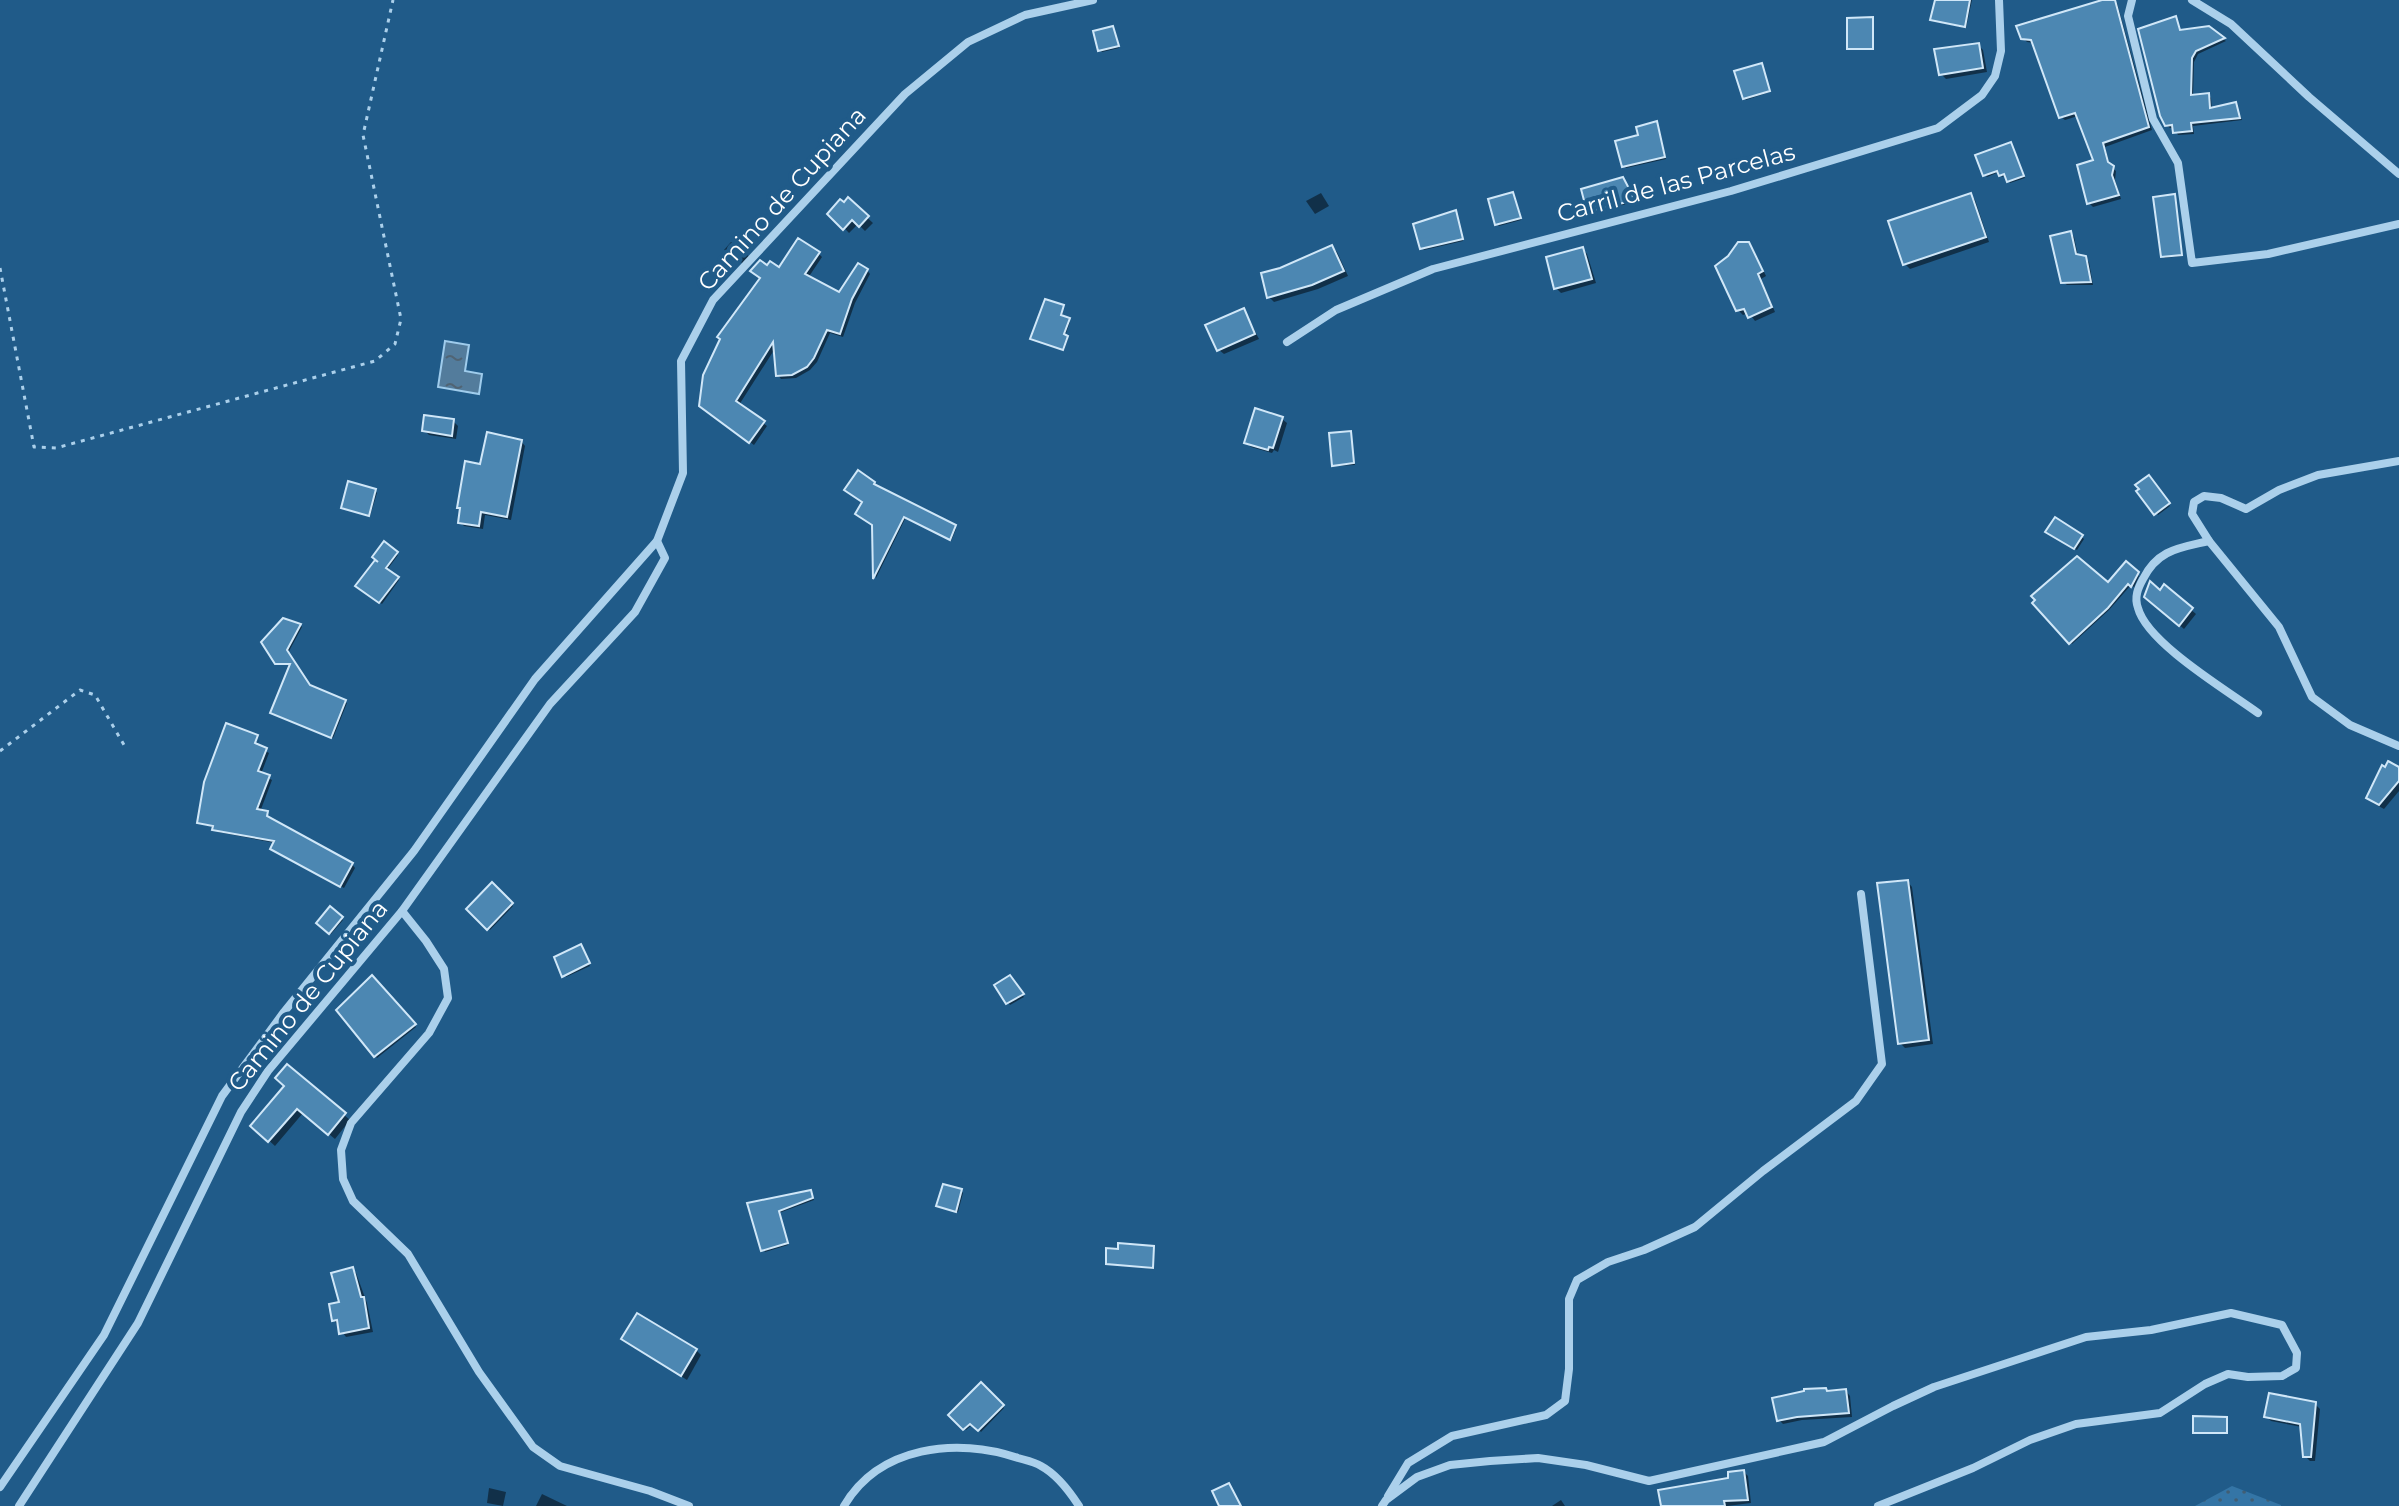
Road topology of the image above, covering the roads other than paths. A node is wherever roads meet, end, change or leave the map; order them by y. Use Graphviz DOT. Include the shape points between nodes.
graph roads {
  1 [pos="1093,0"];
  2 [pos="1999,0"];
  3 [pos="2132,0"];
  4 [pos="2192,0"];
  5 [pos="2399,174"];
  6 [pos="2399,224"];
  7 [pos="1287,342"];
  8 [pos="2399,461"];
  9 [pos="657,541"];
  10 [pos="2209,541"];
  11 [pos="2258,713"];
  12 [pos="2399,746"];
  13 [pos="1861,894"];
  14 [pos="402,911"];
  15 [pos="0,1487"];
  16 [pos="1384,1503"];
  17 [pos="19,1506"];
  18 [pos="689,1506"];
  19 [pos="844,1506"];
  20 [pos="1079,1506"];
  21 [pos="1878,1506"];
  1 -- 9 [label="street, Camino de Cupiana" via="1025,15 968,42 905,94 713,300 681,361 683,473"];
  2 -- 7 [label="street, Carril de las Parcelas" via="2001,51 1995,76 1982,95 1938,128 1731,191 1433,269 1336,310"];
  3 -- 6 [label="street" via="2128,16 2153,119 2178,163 2192,263 2268,254"];
  4 -- 5 [label="street" via="2231,24"];
  8 -- 10 [label="street" via="2318,475 2246,509 2204,496 2194,502 2192,514"];
  9 -- 14 [label="street, Camino de Cupiana" via="665,558 635,612 550,704"];
  9 -- 15 [label="street, Camino de Cupiana" via="535,679 414,851 222,1096 104,1335"];
  10 -- 11 [label="street" via="2167,550 2148,569 2137,591 2138,609 2158,640"];
  10 -- 12 [label="street" via="2279,627 2312,697 2350,725"];
  13 -- 16 [label="street" via="1882,1064 1856,1101 1695,1227 1577,1280 1569,1299 1565,1401 1546,1415 1452,1436 1408,1463"];
  14 -- 17 [label="street, Camino de Cupiana" via="241,1112 138,1323"];
  14 -- 18 [label="street" via="444,969 448,998 429,1033 351,1123 341,1150 343,1179 353,1201 408,1254 479,1372 533,1447 560,1466"];
  16 -- 21 [label="street" via="1417,1477 1450,1465 1538,1458 1649,1481 1824,1442 1934,1387 2086,1337 2231,1313 2282,1325 2297,1353 2296,1368 2282,1376 2228,1374 2160,1413 2076,1424"];
  19 -- 20 [label="street" via="871,1473 918,1450 947,1447 997,1451 1042,1466"];
}
